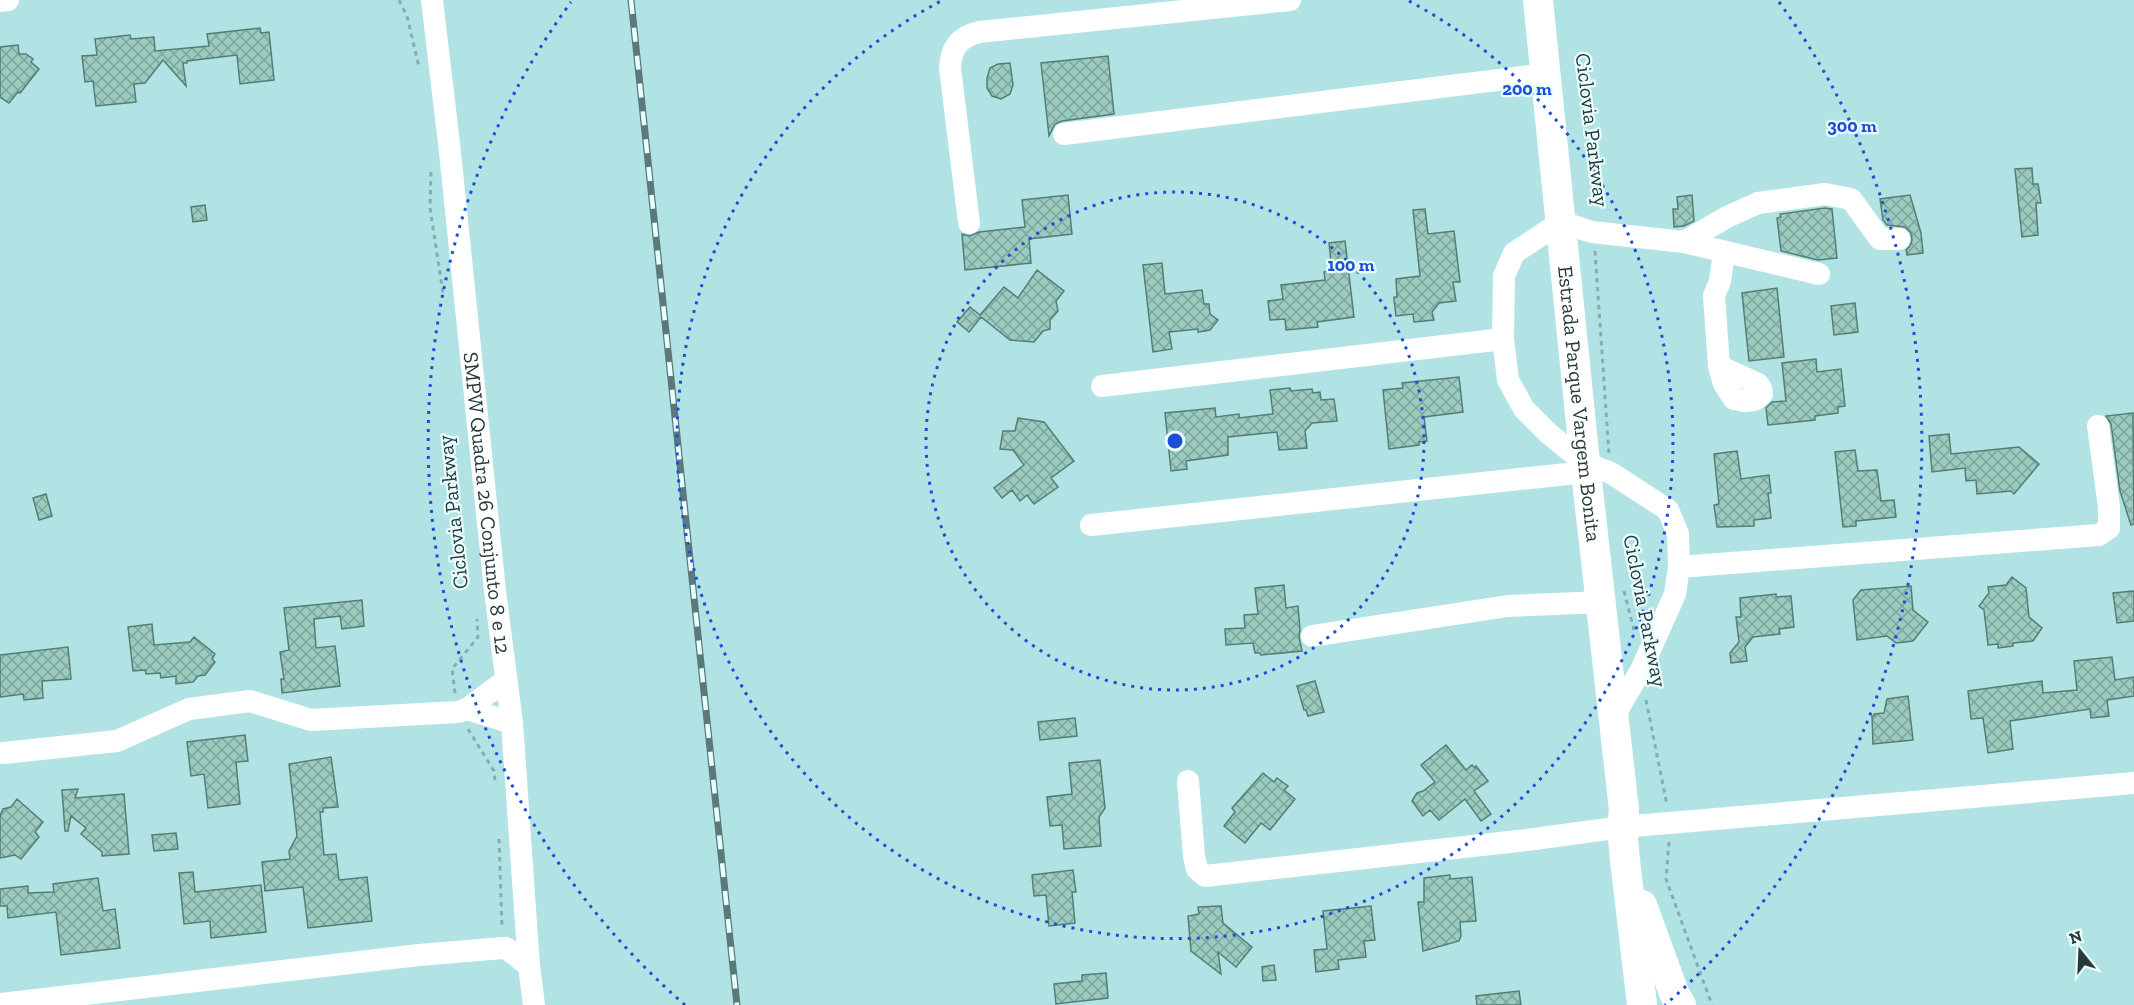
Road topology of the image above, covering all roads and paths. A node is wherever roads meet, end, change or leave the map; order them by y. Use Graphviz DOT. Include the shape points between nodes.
graph roads {
  1 [pos="8,0"];
  2 [pos="399,0"];
  3 [pos="432,0"];
  4 [pos="1290,0"];
  5 [pos="1538,0"];
  6 [pos="0,1"];
  7 [pos="420,71"];
  8 [pos="1546,74"];
  9 [pos="1064,134"];
  10 [pos="431,167"];
  11 [pos="1561,222"];
  12 [pos="969,223"];
  13 [pos="1592,232"];
  14 [pos="1899,239"];
  15 [pos="1684,242"];
  16 [pos="1724,252"];
  17 [pos="1819,274"];
  18 [pos="444,296"];
  19 [pos="1503,339"];
  20 [pos="1719,366"];
  21 [pos="1101,386"];
  22 [pos="2098,426"];
  23 [pos="1594,469"];
  24 [pos="1091,525"];
  25 [pos="1679,567"];
  26 [pos="1622,581"];
  27 [pos="1601,602"];
  28 [pos="477,618"];
  29 [pos="1312,636"];
  30 [pos="1641,670"];
  31 [pos="506,680"];
  32 [pos="463,711"];
  33 [pos="1614,716"];
  34 [pos="512,723"];
  35 [pos="4,753"];
  36 [pos="1188,781"];
  37 [pos="495,782"];
  38 [pos="2134,783"];
  39 [pos="1626,821"];
  40 [pos="1670,823"];
  41 [pos="499,837"];
  42 [pos="526,927"];
  43 [pos="505,948"];
  44 [pos="529,966"];
  45 [pos="0,1004"];
  46 [pos="534,1005"];
  47 [pos="1642,1005"];
  48 [pos="1681,1005"];
  49 [pos="1712,1005"];
  1 -- 6 [label="street"];
  2 -- 7 [label="path" via="407,16"];
  3 -- 31 [label="street, SMPW Quadra 26 Conjunto 8 e 12"];
  4 -- 12 [label="street" via="967,35 954,48 950,68"];
  5 -- 8 [label="main road, Estrada Parque Vargem Bonita"];
  8 -- 9 [label="street"];
  8 -- 11 [label="main road, Estrada Parque Vargem Bonita"];
  10 -- 18 [label="path" via="430,208"];
  11 -- 13 [label="street"];
  11 -- 19 [label="street" via="1514,253 1504,276"];
  11 -- 23 [label="main road, Estrada Parque Vargem Bonita"];
  13 -- 15 [label="street"];
  13 -- 23 [label="path, Ciclovia Parkway" via="1596,254"];
  14 -- 15 [label="street" via="1880,239 1851,199 1825,194 1758,203"];
  15 -- 16 [label="street"];
  16 -- 17 [label="street"];
  16 -- 20 [label="street" via="1714,296"];
  19 -- 21 [label="street"];
  19 -- 23 [label="street" via="1508,380 1524,409"];
  22 -- 25 [label="street" via="2109,507 2109,528 2099,535"];
  23 -- 24 [label="street"];
  23 -- 25 [label="street" via="1668,510 1678,534"];
  23 -- 27 [label="main road, Estrada Parque Vargem Bonita"];
  25 -- 30 [label="street" via="1675,594"];
  26 -- 30 [label="path, Ciclovia Parkway"];
  27 -- 29 [label="street" via="1508,606"];
  27 -- 33 [label="main road, Estrada Parque Vargem Bonita"];
  28 -- 32 [label="path, Ciclovia Parkway" via="478,637 452,669"];
  30 -- 33 [label="street"];
  30 -- 40 [label="path, Ciclovia Parkway"];
  31 -- 32 [label="street"];
  31 -- 34 [label="street, SMPW Quadra 26 Conjunto 8 e 12"];
  32 -- 34 [label="street"];
  32 -- 35 [label="street" via="311,720 250,701 189,710 117,741"];
  32 -- 37 [label="path, Ciclovia Parkway" via="494,771"];
  33 -- 39 [label="main road, Estrada Parque Vargem Bonita"];
  34 -- 42 [label="street, SMPW Quadra 26 Conjunto 8 e 12"];
  36 -- 39 [label="street" via="1194,856 1197,869 1205,876 1527,840"];
  38 -- 40 [label="street"];
  39 -- 40 [label="street"];
  39 -- 47 [label="main road, Estrada Parque Vargem Bonita" via="1632,930"];
  39 -- 48 [label="main road, Estrada Parque Vargem Bonita" via="1640,900"];
  40 -- 49 [label="path, Ciclovia Parkway" via="1666,879"];
  41 -- 43 [label="path"];
  42 -- 43 [label="street"];
  42 -- 44 [label="street, SMPW Quadra 26 Conjunto 8 e 12"];
  43 -- 44 [label="street"];
  43 -- 45 [label="street"];
  44 -- 46 [label="street, SMPW Quadra 26 Conjunto 8 e 12"];
}
